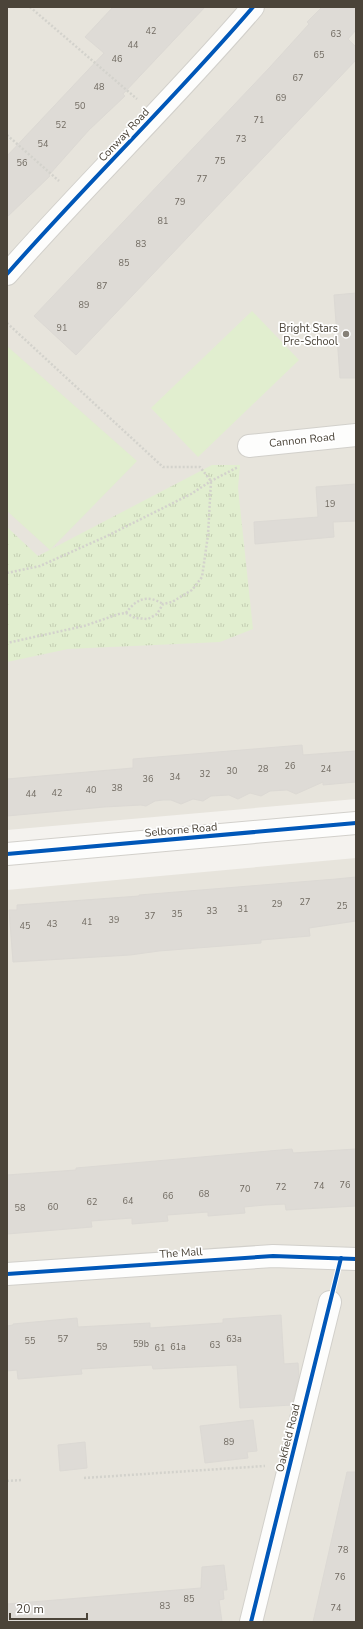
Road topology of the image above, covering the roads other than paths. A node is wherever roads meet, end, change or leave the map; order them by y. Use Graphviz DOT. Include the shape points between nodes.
graph roads {
  1 [pos="253,7"];
  2 [pos="7,274"];
  3 [pos="356,435"];
  4 [pos="248,446"];
  5 [pos="356,823"];
  6 [pos="7,854"];
  7 [pos="356,1259"];
  8 [pos="7,1274"];
  9 [pos="330,1302"];
  10 [pos="252,1622"];
  1 -- 2 [label="street, Conway Road"];
  3 -- 4 [label="street, Cannon Road"];
  5 -- 6 [label="street, Selborne Road"];
  7 -- 8 [label="street, The Mall" via="274,1256"];
  9 -- 10 [label="street, Oakfield Road"];
}
